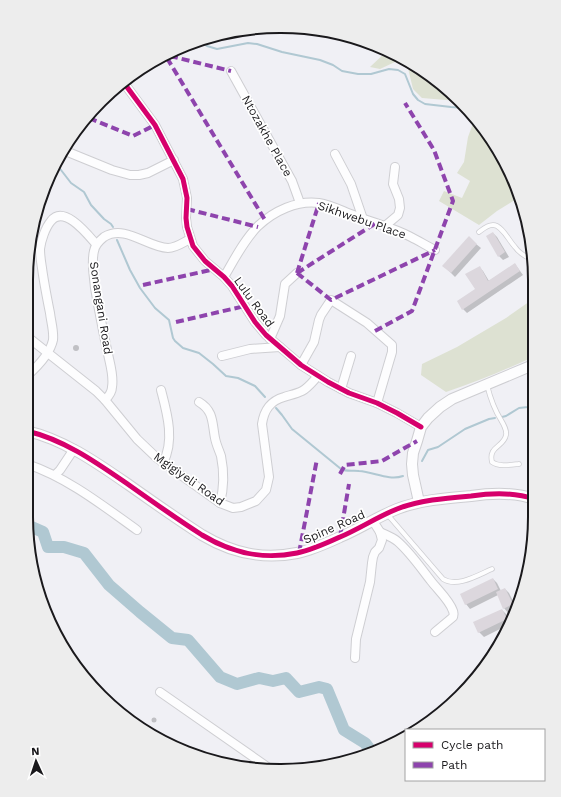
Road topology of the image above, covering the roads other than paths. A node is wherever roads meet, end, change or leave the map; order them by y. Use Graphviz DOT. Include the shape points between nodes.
graph roads {
  1 [pos="231,71"];
  2 [pos="127,87"];
  3 [pos="69,152"];
  4 [pos="335,154"];
  5 [pos="174,160"];
  6 [pos="395,167"];
  7 [pos="300,203"];
  8 [pos="363,219"];
  9 [pos="385,226"];
  10 [pos="478,232"];
  11 [pos="190,239"];
  12 [pos="96,244"];
  13 [pos="435,250"];
  14 [pos="527,257"];
  15 [pos="297,273"];
  16 [pos="224,277"];
  17 [pos="270,339"];
  18 [pos="33,341"];
  19 [pos="280,347"];
  20 [pos="48,353"];
  21 [pos="222,356"];
  22 [pos="351,356"];
  23 [pos="301,365"];
  24 [pos="528,367"];
  25 [pos="33,370"];
  26 [pos="318,376"];
  27 [pos="486,384"];
  28 [pos="341,389"];
  29 [pos="161,390"];
  30 [pos="106,400"];
  31 [pos="199,402"];
  32 [pos="377,403"];
  33 [pos="421,427"];
  34 [pos="33,432"];
  35 [pos="74,449"];
  36 [pos="163,463"];
  37 [pos="519,464"];
  38 [pos="33,466"];
  39 [pos="55,475"];
  40 [pos="528,498"];
  41 [pos="420,502"];
  42 [pos="220,503"];
  43 [pos="386,514"];
  44 [pos="373,521"];
  45 [pos="137,530"];
  46 [pos="380,532"];
  47 [pos="492,569"];
  48 [pos="435,632"];
  49 [pos="355,658"];
  50 [pos="160,692"];
  51 [pos="262,763"];
  1 -- 7 [label="street, Ntozakhe Place" via="292,181"];
  2 -- 5 [label="street, Lulu Road" via="155,125"];
  3 -- 5 [label="street" via="130,175 148,173"];
  4 -- 8 [label="street" via="351,184"];
  5 -- 11 [label="street, Lulu Road" via="186,188 186,218"];
  6 -- 9 [label="street" via="393,184 400,208 398,214"];
  7 -- 8 [label="street, Sikhwebu Place" via="331,206"];
  7 -- 16 [label="street, Sikhwebu Place" via="280,211 258,227"];
  8 -- 9 [label="street, Sikhwebu Place"];
  9 -- 13 [label="street, Sikhwebu Place"];
  10 -- 14 [label="lane" via="491,225 498,226 518,251"];
  11 -- 12 [label="street, Sonangani Road" via="168,248 124,234 112,233"];
  11 -- 16 [label="street, Lulu Road" via="205,261"];
  12 -- 20 [label="street" via="69,218 56,216 49,223 40,250 53,329"];
  12 -- 30 [label="street, Sonangani Road" via="93,257 94,279 113,385"];
  15 -- 17 [label="street" via="285,284 280,316"];
  16 -- 17 [label="street, Lulu Road"];
  17 -- 19 [label="street, Lulu Road"];
  18 -- 20 [label="street, Mgigiyeli Road"];
  19 -- 21 [label="street" via="250,349"];
  19 -- 23 [label="street, Lulu Road"];
  20 -- 25 [label="street"];
  20 -- 30 [label="street, Mgigiyeli Road"];
  22 -- 28 [label="street"];
  23 -- 26 [label="street, Lulu Road"];
  23 -- 32 [label="street" via="314,342 321,315 331,300 367,323 392,345"];
  24 -- 27 [label="street"];
  26 -- 28 [label="street, Lulu Road"];
  26 -- 42 [label="street, Mgigiyeli Road" via="302,391 276,400 266,410 262,424 268,477 266,490 256,501 241,507 233,508"];
  27 -- 33 [label="street" via="452,399"];
  27 -- 37 [label="lane" via="493,406 507,434 493,450 492,462 500,465"];
  28 -- 32 [label="street, Lulu Road"];
  29 -- 36 [label="street" via="169,434"];
  30 -- 36 [label="street, Mgigiyeli Road" via="137,439"];
  31 -- 42 [label="street" via="211,415 221,455 223,481"];
  32 -- 33 [label="street, Lulu Road"];
  33 -- 41 [label="street" via="412,464"];
  34 -- 35 [label="street, Spine Road"];
  35 -- 39 [label="street"];
  35 -- 44 [label="street, Spine Road" via="202,535 235,551 275,556 299,553 340,538"];
  36 -- 42 [label="street, Mgigiyeli Road"];
  38 -- 39 [label="street"];
  39 -- 45 [label="street"];
  40 -- 41 [label="street, Spine Road" via="490,494"];
  41 -- 43 [label="street, Spine Road"];
  43 -- 44 [label="street, Spine Road"];
  43 -- 47 [label="lane" via="446,581 461,582"];
  44 -- 46 [label="street"];
  46 -- 48 [label="street" via="390,536 406,550 449,604 453,618"];
  46 -- 49 [label="street" via="382,540 373,557 370,582 356,639"];
  50 -- 51 [label="street"];
}
